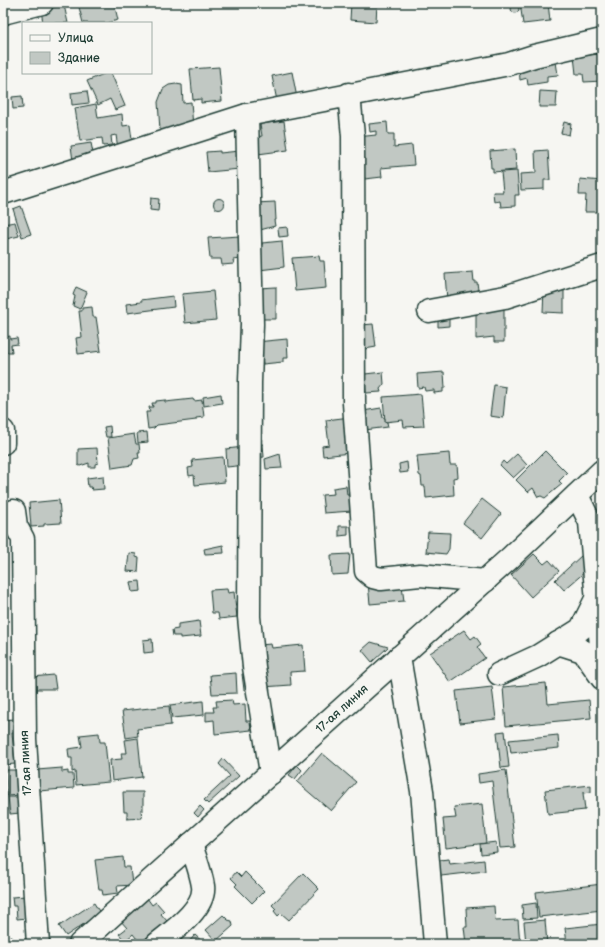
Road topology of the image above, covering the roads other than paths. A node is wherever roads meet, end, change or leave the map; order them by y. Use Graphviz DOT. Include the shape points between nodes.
graph roads {
  1 [pos="42,3"];
  2 [pos="3,13"];
  3 [pos="602,40"];
  4 [pos="349,94"];
  5 [pos="247,115"];
  6 [pos="3,193"];
  7 [pos="602,266"];
  8 [pos="429,311"];
  9 [pos="3,431"];
  10 [pos="3,443"];
  11 [pos="602,471"];
  12 [pos="577,496"];
  13 [pos="14,511"];
  14 [pos="484,581"];
  15 [pos="598,596"];
  16 [pos="558,643"];
  17 [pos="399,657"];
  18 [pos="602,657"];
  19 [pos="498,674"];
  20 [pos="602,678"];
  21 [pos="271,773"];
  22 [pos="191,844"];
  23 [pos="38,944"];
  24 [pos="80,944"];
  25 [pos="157,944"];
  26 [pos="435,944"];
  1 -- 2 [label="street"];
  3 -- 4 [label="street" via="509,64"];
  4 -- 5 [label="street"];
  4 -- 14 [label="street" via="353,136 354,404 366,571 381,579 420,575"];
  5 -- 6 [label="street"];
  5 -- 21 [label="street" via="252,324 249,618"];
  7 -- 8 [label="street" via="505,297"];
  9 -- 10 [label="street"];
  11 -- 12 [label="street, 17-ая линия"];
  12 -- 14 [label="street, 17-ая линия"];
  12 -- 15 [label="street" via="590,522"];
  13 -- 23 [label="street, 17-ая линия" via="16,526 23,539 25,739"];
  14 -- 17 [label="street, 17-ая линия"];
  15 -- 16 [label="street" via="581,629"];
  15 -- 18 [label="street"];
  16 -- 19 [label="street" via="538,656"];
  16 -- 20 [label="street" via="582,651"];
  17 -- 21 [label="street, 17-ая линия"];
  17 -- 26 [label="street" via="422,791"];
  21 -- 22 [label="street, 17-ая линия"];
  22 -- 24 [label="street, 17-ая линия"];
  22 -- 25 [label="street" via="204,887 200,903 183,922"];
}
